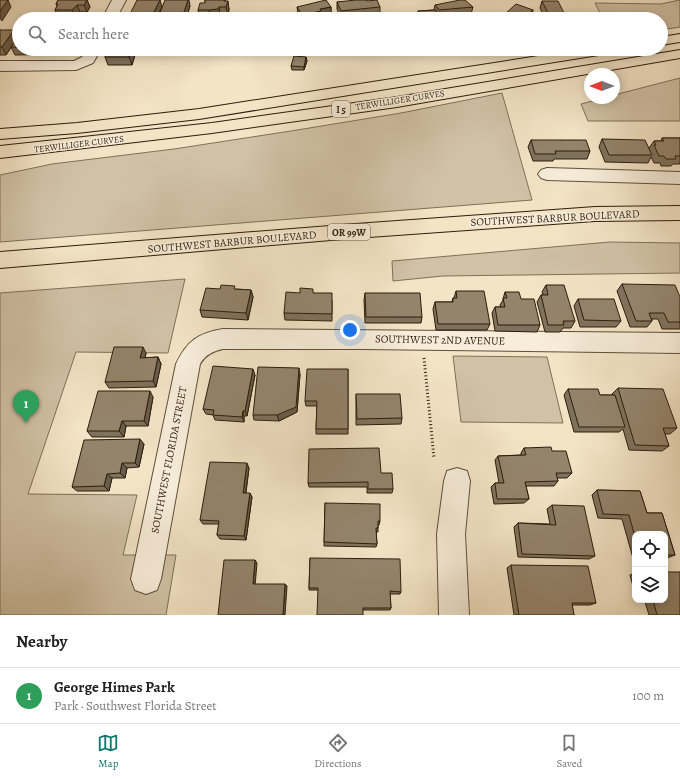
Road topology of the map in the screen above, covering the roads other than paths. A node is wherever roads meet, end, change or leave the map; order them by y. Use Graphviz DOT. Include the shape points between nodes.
graph roads {
  1 [pos="119,0"];
  2 [pos="113,12"];
  3 [pos="680,38"];
  4 [pos="668,40"];
  5 [pos="680,54"];
  6 [pos="90,56"];
  7 [pos="567,56"];
  8 [pos="0,66"];
  9 [pos="0,134"];
  10 [pos="0,152"];
  11 [pos="547,174"];
  12 [pos="680,178"];
  13 [pos="680,213"];
  14 [pos="0,260"];
  15 [pos="680,343"];
  16 [pos="202,346"];
  17 [pos="457,481"];
  18 [pos="146,579"];
  19 [pos="454,615"];
  1 -- 2 [label="street"];
  3 -- 4 [label="main road"];
  5 -- 10 [label="main road, TERWILLIGER CURVES / I 5" via="389,103 205,129"];
  6 -- 8 [label="street" via="83,63 70,66"];
  7 -- 9 [label="main road, TERWILLIGER CURVES / I 5" via="199,114"];
  11 -- 12 [label="street"];
  13 -- 14 [label="main road, SOUTHWEST BARBUR BOULEVARD / OR 99W" via="595,214"];
  15 -- 16 [label="street, SOUTHWEST 2ND AVENUE" via="223,339"];
  16 -- 18 [label="street, SOUTHWEST FLORIDA STREET" via="191,356 188,364"];
  17 -- 19 [label="street" via="451,534"];
}
